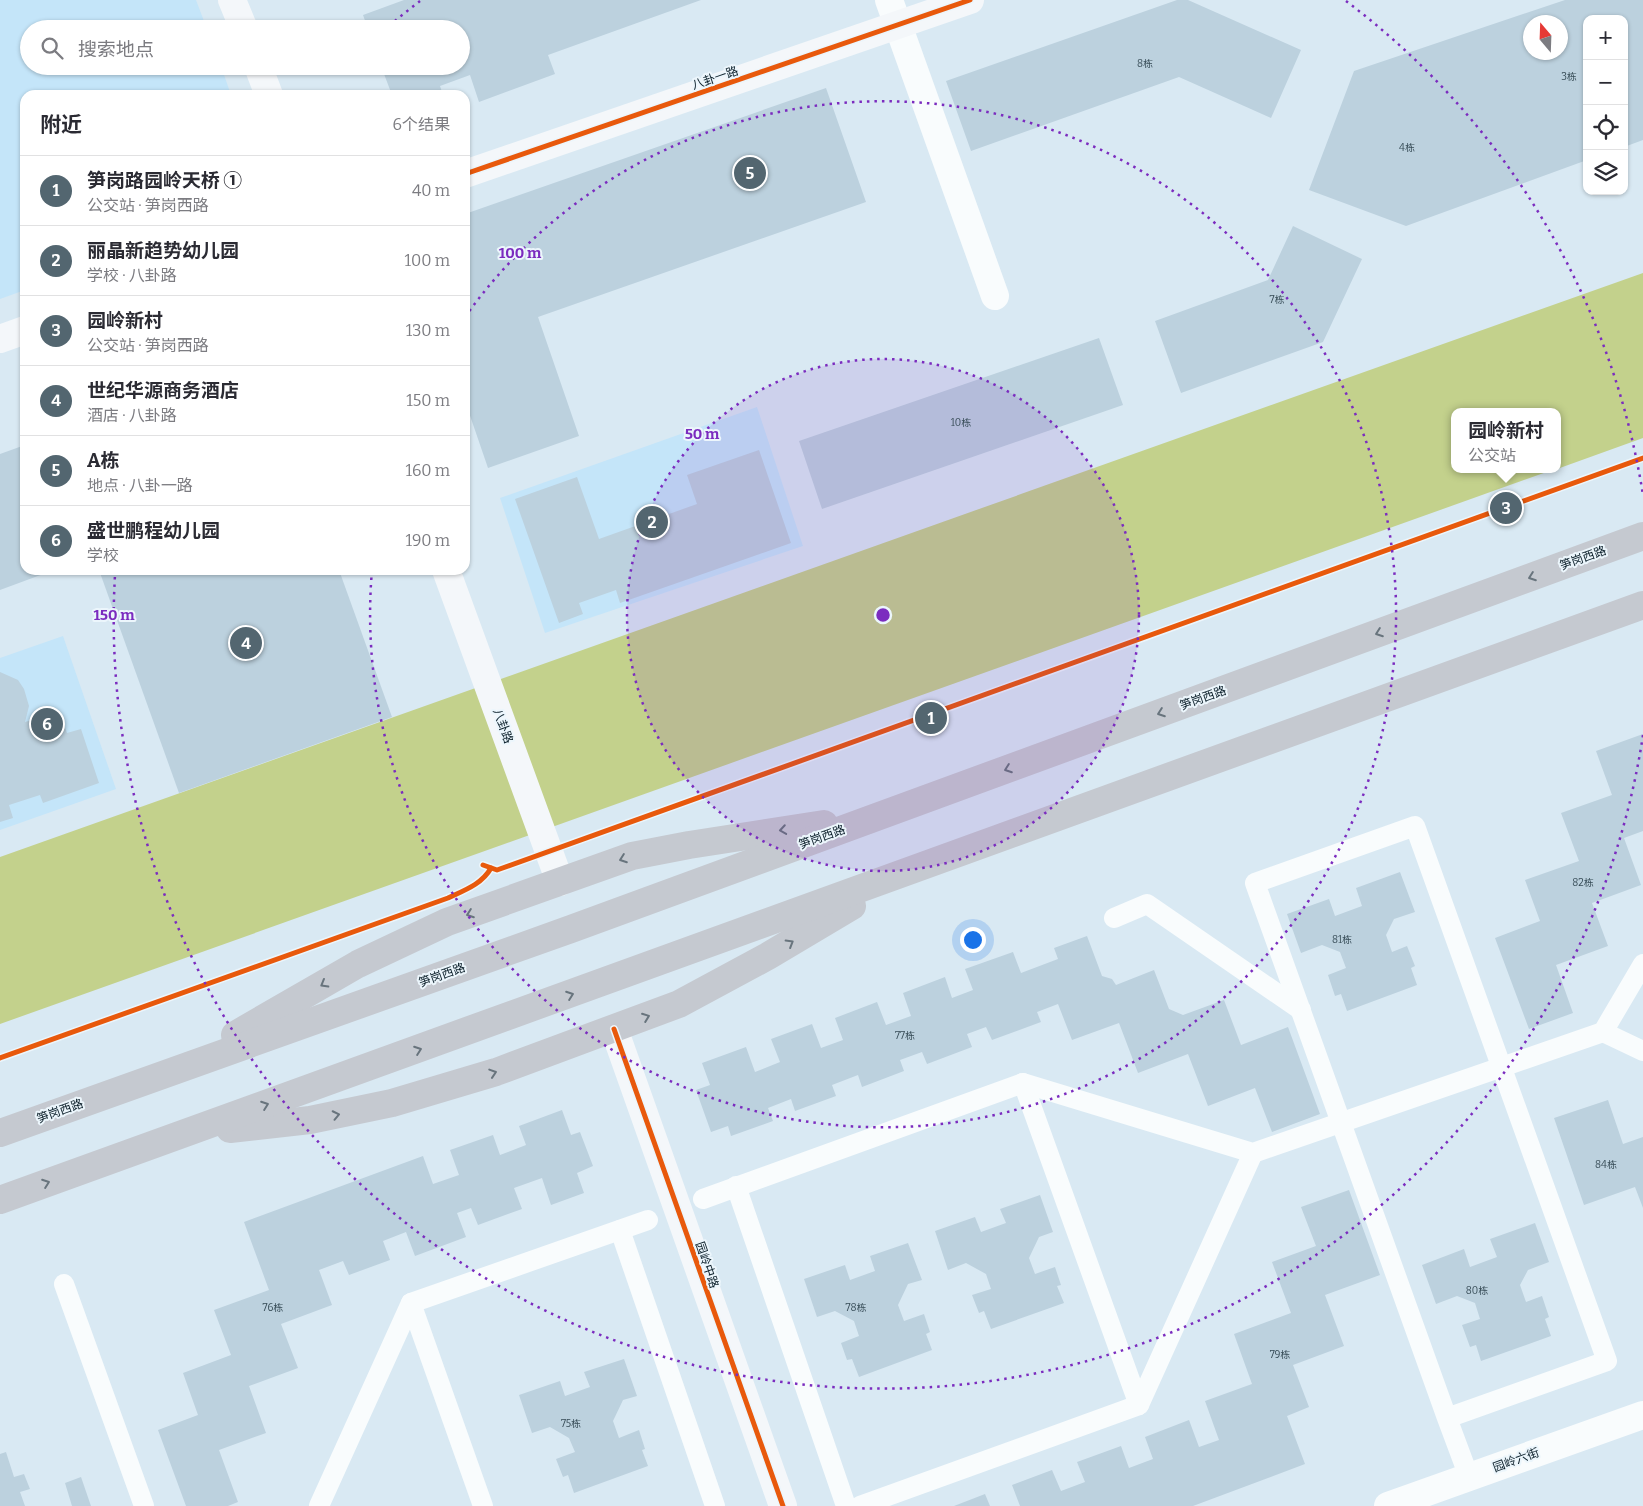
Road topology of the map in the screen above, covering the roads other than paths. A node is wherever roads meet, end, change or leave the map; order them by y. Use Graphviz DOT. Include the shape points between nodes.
graph roads {
  1 [pos="232,0"];
  2 [pos="889,0"];
  3 [pos="970,0"];
  4 [pos="240,20"];
  5 [pos="898,26"];
  6 [pos="261,75"];
  7 [pos="267,90"];
  8 [pos="470,172"];
  9 [pos="995,296"];
  10 [pos="20,332"];
  11 [pos="0,339"];
  12 [pos="1643,536"];
  13 [pos="448,575"];
  14 [pos="1643,605"];
  15 [pos="883,815"];
  16 [pos="906,874"];
  17 [pos="560,882"];
  18 [pos="1114,918"];
  19 [pos="1643,964"];
  20 [pos="1300,1010"];
  21 [pos="614,1029"];
  22 [pos="1603,1032"];
  23 [pos="1643,1051"];
  24 [pos="1503,1067"];
  25 [pos="173,1071"];
  26 [pos="1023,1083"];
  27 [pos="1341,1122"];
  28 [pos="0,1133"];
  29 [pos="184,1134"];
  30 [pos="1253,1153"];
  31 [pos="736,1186"];
  32 [pos="703,1199"];
  33 [pos="0,1200"];
  34 [pos="648,1220"];
  35 [pos="620,1230"];
  36 [pos="64,1284"];
  37 [pos="411,1303"];
  38 [pos="1140,1405"];
  39 [pos="1643,1415"];
  40 [pos="1447,1418"];
  41 [pos="1469,1477"];
  42 [pos="144,1506"];
  43 [pos="319,1506"];
  44 [pos="483,1506"];
  45 [pos="715,1506"];
  46 [pos="783,1506"];
  47 [pos="846,1506"];
  48 [pos="860,1506"];
  49 [pos="1388,1506"];
  1 -- 4 [label="street"];
  2 -- 5 [label="street"];
  3 -- 5 [label="street, 八卦一路"];
  5 -- 8 [label="street, 八卦一路"];
  5 -- 9 [label="street"];
  6 -- 7 [label="street"];
  10 -- 11 [label="street"];
  12 -- 15 [label="main road, 笋岗西路, one-way"];
  13 -- 17 [label="street, 八卦路"];
  14 -- 16 [label="main road"];
  15 -- 17 [label="main road, one-way" via="689,844 632,856"];
  15 -- 25 [label="main road, 笋岗西路"];
  21 -- 16 [label="main road, one-way" via="679,1004 768,956"];
  29 -- 16 [label="main road, one-way"];
  17 -- 25 [label="main road, one-way" via="447,922 358,964"];
  18 -- 20 [label="lane" via="1147,904"];
  19 -- 22 [label="lane"];
  20 -- 24 [label="lane" via="1255,882 1415,826"];
  20 -- 27 [label="lane"];
  29 -- 21 [label="main road, one-way" via="310,1120 392,1103 496,1072"];
  21 -- 46 [label="street, 园岭中路"];
  22 -- 23 [label="lane"];
  22 -- 24 [label="lane"];
  24 -- 27 [label="lane"];
  24 -- 40 [label="lane" via="1607,1360"];
  25 -- 28 [label="main road, 笋岗西路"];
  26 -- 30 [label="lane"];
  26 -- 31 [label="lane"];
  26 -- 38 [label="lane"];
  27 -- 30 [label="lane"];
  27 -- 40 [label="lane"];
  33 -- 29 [label="main road, one-way"];
  30 -- 38 [label="lane"];
  31 -- 32 [label="lane"];
  31 -- 47 [label="lane"];
  34 -- 35 [label="lane"];
  35 -- 37 [label="lane"];
  35 -- 45 [label="lane"];
  36 -- 42 [label="lane"];
  37 -- 43 [label="lane"];
  37 -- 44 [label="lane"];
  38 -- 48 [label="lane"];
  39 -- 41 [label="street, 园岭六街"];
  40 -- 41 [label="lane"];
  41 -- 49 [label="street, 园岭六街"];
}
